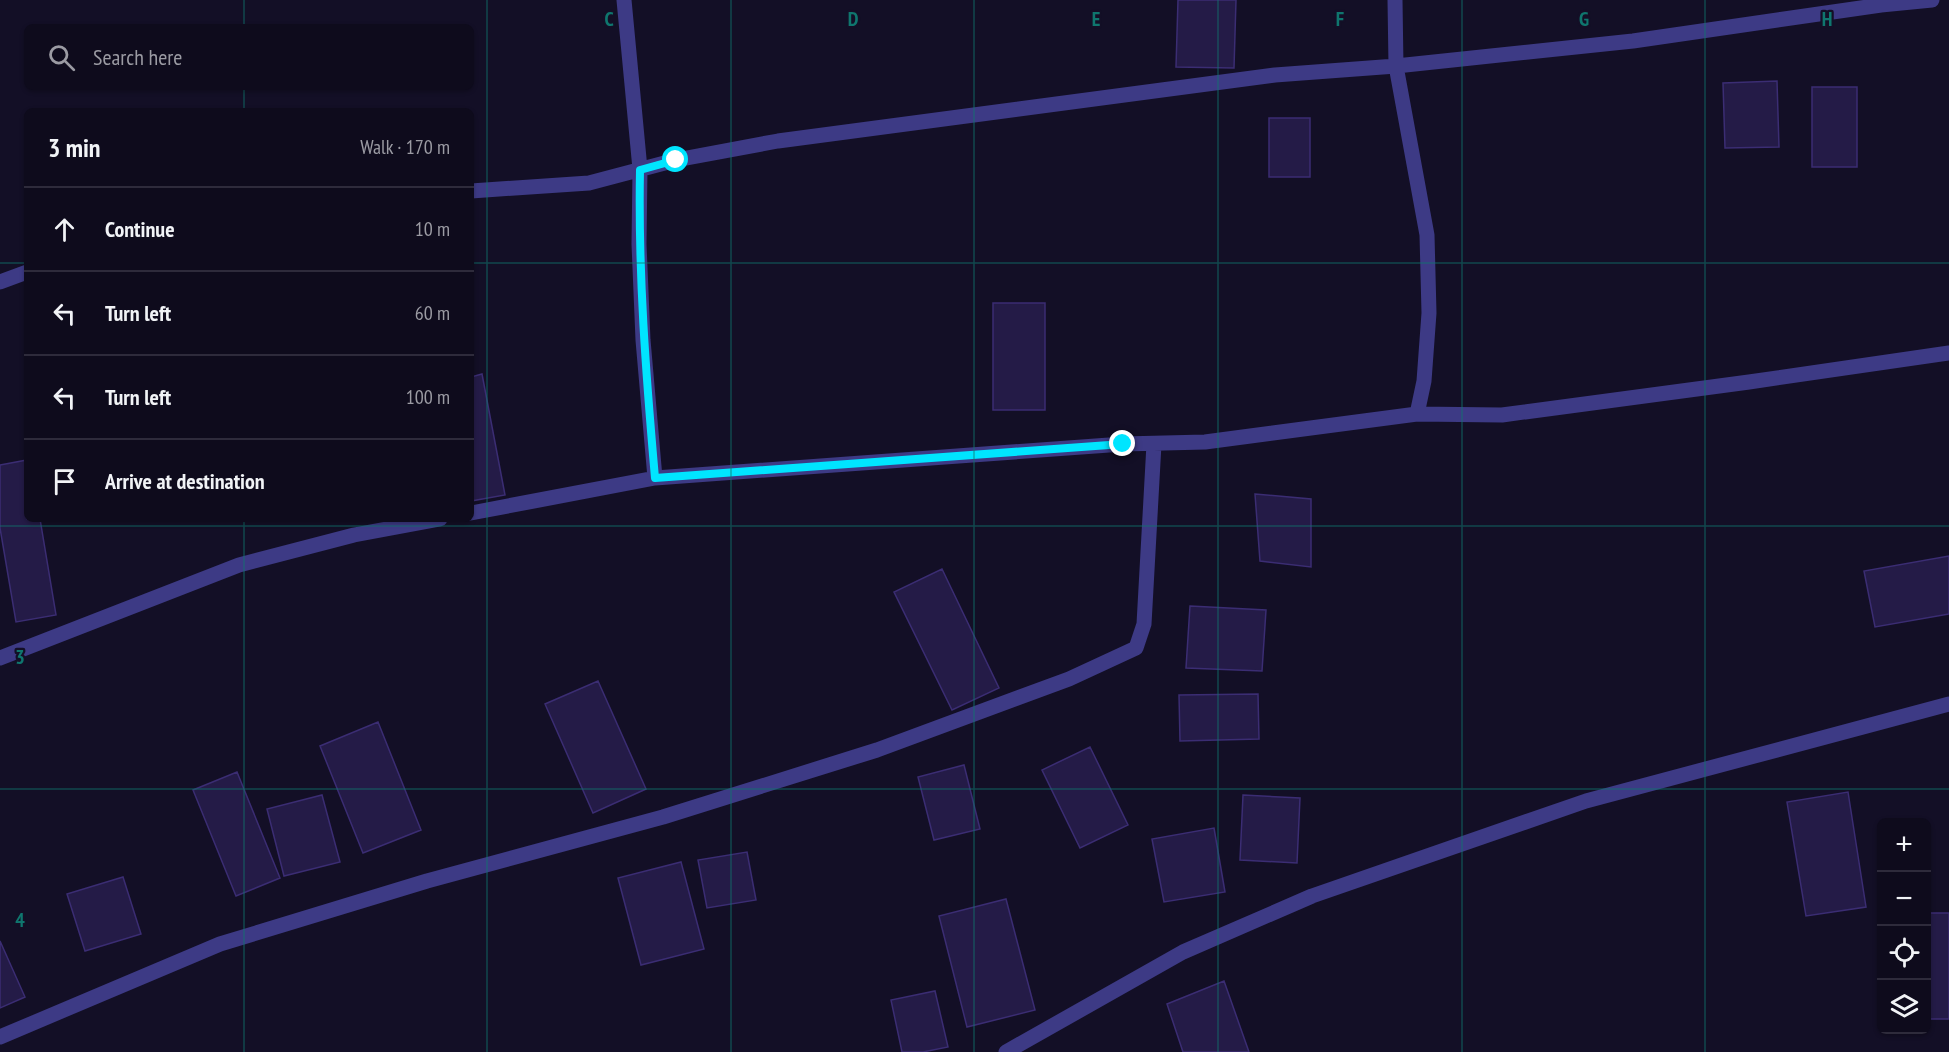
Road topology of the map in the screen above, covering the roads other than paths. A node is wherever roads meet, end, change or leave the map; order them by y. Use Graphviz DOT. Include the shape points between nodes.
graph roads {
  1 [pos="624,0"];
  2 [pos="1395,0"];
  3 [pos="1932,0"];
  4 [pos="1396,66"];
  5 [pos="640,170"];
  6 [pos="474,191"];
  7 [pos="24,273"];
  8 [pos="0,282"];
  9 [pos="1949,353"];
  10 [pos="1417,414"];
  11 [pos="1154,444"];
  12 [pos="655,478"];
  13 [pos="474,512"];
  14 [pos="424,522"];
  15 [pos="0,658"];
  16 [pos="1949,704"];
  17 [pos="0,1037"];
  18 [pos="1006,1052"];
  1 -- 5 [label="street"];
  2 -- 4 [label="street"];
  3 -- 4 [label="street" via="1633,41"];
  4 -- 5 [label="street" via="1275,75 778,141"];
  4 -- 10 [label="street" via="1427,235 1429,313 1424,381"];
  5 -- 6 [label="street" via="589,183"];
  5 -- 12 [label="street" via="643,340"];
  7 -- 8 [label="street"];
  9 -- 10 [label="street" via="1502,415"];
  10 -- 11 [label="street" via="1205,442"];
  11 -- 12 [label="street"];
  11 -- 17 [label="street" via="1144,624 1136,648 1069,679 877,750 663,817 427,881 220,944"];
  12 -- 13 [label="street"];
  14 -- 15 [label="street" via="354,535 239,565"];
  16 -- 18 [label="street" via="1586,801 1312,896 1183,952"];
}
